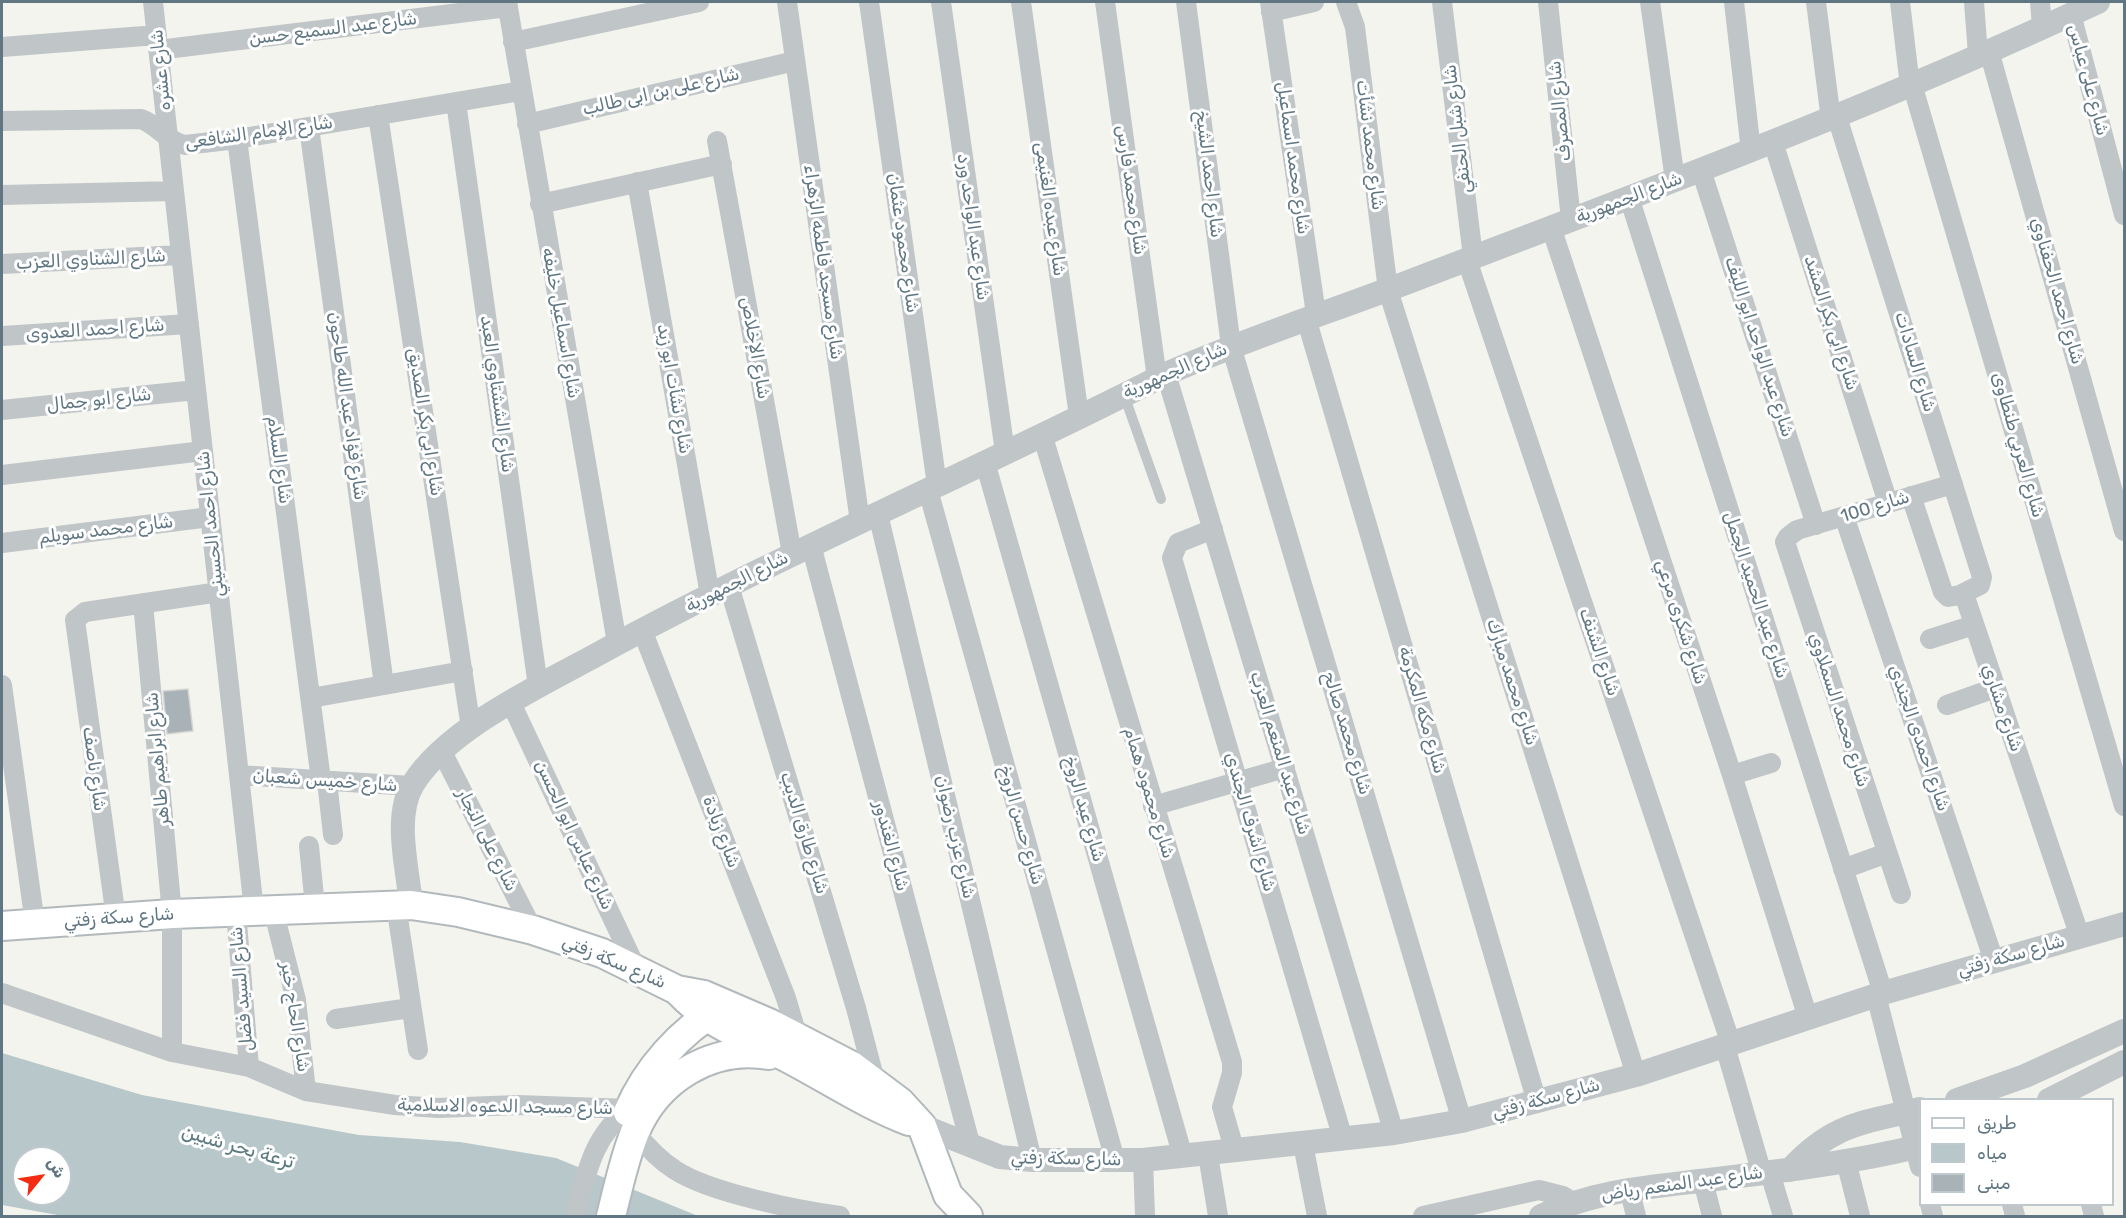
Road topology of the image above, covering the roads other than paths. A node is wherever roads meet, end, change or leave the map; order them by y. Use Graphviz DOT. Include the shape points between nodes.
graph roads {
  1 [pos="153,2"];
  2 [pos="699,2"];
  3 [pos="787,2"];
  4 [pos="869,2"];
  5 [pos="941,2"];
  6 [pos="1021,2"];
  7 [pos="1105,2"];
  8 [pos="1186,2"];
  9 [pos="1314,2"];
  10 [pos="1346,2"];
  11 [pos="1442,2"];
  12 [pos="1548,2"];
  13 [pos="1650,2"];
  14 [pos="1734,2"];
  15 [pos="1815,2"];
  16 [pos="1900,2"];
  17 [pos="1974,2"];
  18 [pos="2040,2"];
  19 [pos="2098,2"];
  20 [pos="508,4"];
  21 [pos="1271,7"];
  22 [pos="2070,14"];
  23 [pos="2042,27"];
  24 [pos="513,42"];
  25 [pos="157,43"];
  26 [pos="2,46"];
  27 [pos="1983,53"];
  28 [pos="795,61"];
  29 [pos="1911,85"];
  30 [pos="521,90"];
  31 [pos="456,102"];
  32 [pos="378,115"];
  33 [pos="1834,119"];
  34 [pos="2,121"];
  35 [pos="527,123"];
  36 [pos="309,127"];
  37 [pos="168,139"];
  38 [pos="237,140"];
  39 [pos="717,141"];
  40 [pos="1762,146"];
  41 [pos="722,165"];
  42 [pos="1701,170"];
  43 [pos="1675,180"];
  44 [pos="637,182"];
  45 [pos="174,191"];
  46 [pos="2,195"];
  47 [pos="1629,197"];
  48 [pos="540,204"];
  49 [pos="2124,215"];
  50 [pos="1561,224"];
  51 [pos="181,255"];
  52 [pos="1470,258"];
  53 [pos="2,264"];
  54 [pos="1388,290"];
  55 [pos="1311,316"];
  56 [pos="189,324"];
  57 [pos="2,336"];
  58 [pos="1231,346"];
  59 [pos="1161,376"];
  60 [pos="196,390"];
  61 [pos="1124,394"];
  62 [pos="2,410"];
  63 [pos="1079,416"];
  64 [pos="1042,434"];
  65 [pos="203,451"];
  66 [pos="995,457"];
  67 [pos="2,475"];
  68 [pos="1953,484"];
  69 [pos="932,488"];
  70 [pos="1911,496"];
  71 [pos="1161,499"];
  72 [pos="1888,503"];
  73 [pos="210,516"];
  74 [pos="1844,516"];
  75 [pos="869,518"];
  76 [pos="1816,525"];
  77 [pos="1213,529"];
  78 [pos="1797,530"];
  79 [pos="2124,531"];
  80 [pos="2,543"];
  81 [pos="802,550"];
  82 [pos="720,591"];
  83 [pos="219,592"];
  84 [pos="1960,595"];
  85 [pos="143,603"];
  86 [pos="1974,625"];
  87 [pos="642,630"];
  88 [pos="1930,639"];
  89 [pos="617,643"];
  90 [pos="463,671"];
  91 [pos="2,685"];
  92 [pos="384,685"];
  93 [pos="538,686"];
  94 [pos="1995,688"];
  95 [pos="311,698"];
  96 [pos="512,703"];
  97 [pos="1947,705"];
  98 [pos="471,728"];
  99 [pos="441,750"];
  100 [pos="1771,763"];
  101 [pos="1285,768"];
  102 [pos="239,775"];
  103 [pos="1732,775"];
  104 [pos="324,780"];
  105 [pos="1238,781"];
  106 [pos="411,786"];
  107 [pos="1153,806"];
  108 [pos="2124,806"];
  109 [pos="333,835"];
  110 [pos="309,846"];
  111 [pos="1887,853"];
  112 [pos="1843,869"];
  113 [pos="1901,894"];
  114 [pos="404,905"];
  115 [pos="315,907"];
  116 [pos="254,910"];
  117 [pos="172,914"];
  118 [pos="116,918"];
  119 [pos="35,924"];
  120 [pos="2124,924"];
  121 [pos="2,926"];
  122 [pos="533,930"];
  123 [pos="2080,937"];
  124 [pos="1994,961"];
  125 [pos="636,968"];
  126 [pos="2,993"];
  127 [pos="1880,994"];
  128 [pos="410,1008"];
  129 [pos="715,1011"];
  130 [pos="1808,1018"];
  131 [pos="336,1019"];
  132 [pos="2124,1031"];
  133 [pos="1728,1045"];
  134 [pos="793,1047"];
  135 [pos="418,1050"];
  136 [pos="172,1052"];
  137 [pos="2124,1064"];
  138 [pos="249,1067"];
  139 [pos="1636,1074"];
  140 [pos="875,1081"];
  141 [pos="306,1092"];
  142 [pos="2058,1097"];
  143 [pos="1963,1098"];
  144 [pos="1537,1102"];
  145 [pos="1913,1111"];
  146 [pos="1462,1121"];
  147 [pos="922,1126"];
  148 [pos="1394,1133"];
  149 [pos="1343,1139"];
  150 [pos="629,1143"];
  151 [pos="1303,1144"];
  152 [pos="971,1147"];
  153 [pos="1235,1152"];
  154 [pos="1919,1153"];
  155 [pos="1208,1155"];
  156 [pos="1183,1157"];
  157 [pos="1032,1160"];
  158 [pos="1115,1160"];
  159 [pos="1143,1160"];
  160 [pos="1846,1161"];
  161 [pos="1774,1172"];
  162 [pos="1703,1181"];
  163 [pos="1629,1188"];
  164 [pos="1573,1202"];
  165 [pos="575,1216"];
  166 [pos="611,1216"];
  167 [pos="840,1216"];
  168 [pos="968,1216"];
  169 [pos="1145,1216"];
  170 [pos="1218,1216"];
  171 [pos="1317,1216"];
  172 [pos="1430,1216"];
  173 [pos="1542,1216"];
  174 [pos="1636,1216"];
  175 [pos="1712,1216"];
  176 [pos="1783,1216"];
  177 [pos="1860,1216"];
  1 -- 25 [label="street, شارع عشره"];
  2 -- 24 [label="street"];
  3 -- 28 [label="street, شارع مسجد فاطمه الزهراء"];
  4 -- 69 [label="street, شارع محمود عثمان"];
  5 -- 66 [label="street, شارع عبد الواحد ورد"];
  6 -- 63 [label="street, شارع عبده الغنيمى"];
  7 -- 59 [label="street, شارع محمد فارس"];
  8 -- 58 [label="street, شارع احمد الشيخ"];
  9 -- 21 [label="street"];
  10 -- 54 [label="street, شارع محمد نشأت" via="1355,27"];
  11 -- 52 [label="street, شارع شبل الحنفي"];
  12 -- 50 [label="street, شارع المصرف"];
  13 -- 43 [label="street"];
  14 -- 40 [label="street, شارع ابى بكر المشد"];
  15 -- 33 [label="street, شارع السادات"];
  16 -- 29 [label="street, شارع العربي طنطاوى"];
  17 -- 27 [label="street, شارع احمد الحفناوي"];
  18 -- 23 [label="street"];
  19 -- 22 [label="street, شارع الجمهورية"];
  20 -- 24 [label="street, شارع اسماعيل خليفه"];
  20 -- 25 [label="street, شارع عبد السميع حسن"];
  21 -- 55 [label="street, شارع محمد اسماعيل"];
  22 -- 23 [label="street, شارع الجمهورية"];
  22 -- 49 [label="street, شارع على عباس"];
  23 -- 27 [label="street, شارع الجمهورية"];
  24 -- 30 [label="street, شارع اسماعيل خليفه"];
  25 -- 26 [label="street, شارع عبد السميع حسن"];
  25 -- 37 [label="street, شارع عشره"];
  27 -- 29 [label="street, شارع الجمهورية"];
  27 -- 79 [label="street, شارع احمد الحفناوي"];
  28 -- 35 [label="street, شارع على بن ابى طالب"];
  28 -- 75 [label="street, شارع مسجد فاطمه الزهراء"];
  29 -- 33 [label="street, شارع الجمهورية"];
  29 -- 108 [label="street, شارع العربي طنطاوى"];
  30 -- 31 [label="street, شارع الإمام الشافعى"];
  30 -- 35 [label="street, شارع اسماعيل خليفه"];
  31 -- 32 [label="street, شارع الإمام الشافعى"];
  31 -- 93 [label="street, شارع الششتاوي العبد"];
  32 -- 36 [label="street, شارع الإمام الشافعى"];
  32 -- 90 [label="street, شارع ابى بكر الصديق"];
  33 -- 40 [label="street, شارع الجمهورية"];
  33 -- 68 [label="street, شارع السادات"];
  34 -- 37 [label="street, شارع الإمام الشافعى" via="141,119 152,123"];
  35 -- 48 [label="street, شارع اسماعيل خليفه"];
  36 -- 38 [label="street, شارع الإمام الشافعى"];
  36 -- 92 [label="street, شارع فؤاد عبد الله طاحون"];
  37 -- 38 [label="street, شارع الإمام الشافعى" via="185,145"];
  37 -- 45 [label="street, شارع احمد الحسيني"];
  38 -- 95 [label="street, شارع السلام"];
  39 -- 41 [label="street, شارع الإخلاص"];
  40 -- 42 [label="street, شارع الجمهورية"];
  40 -- 72 [label="street, شارع ابى بكر المشد"];
  41 -- 44 [label="street"];
  41 -- 81 [label="street, شارع الإخلاص"];
  42 -- 43 [label="street, شارع الجمهورية"];
  42 -- 76 [label="street, شارع عبد الواحد ابو الليف"];
  43 -- 47 [label="street, شارع الجمهورية"];
  44 -- 48 [label="street"];
  44 -- 82 [label="street, شارع نشأت ابو زيد"];
  45 -- 46 [label="street"];
  45 -- 51 [label="street, شارع احمد الحسيني"];
  47 -- 50 [label="street, شارع الجمهورية"];
  47 -- 112 [label="street, شارع عبد الحميد الجمل"];
  48 -- 89 [label="street, شارع اسماعيل خليفه"];
  50 -- 52 [label="street, شارع الجمهورية"];
  50 -- 103 [label="street, شارع شكرى مرعي"];
  51 -- 53 [label="street, شارع الشناوي العزب"];
  51 -- 56 [label="street, شارع احمد الحسيني"];
  52 -- 54 [label="street, شارع الجمهورية"];
  52 -- 133 [label="street, شارع الشنف"];
  54 -- 55 [label="street, شارع الجمهورية"];
  54 -- 139 [label="street, شارع محمد مبارك"];
  55 -- 58 [label="street, شارع الجمهورية"];
  55 -- 144 [label="street, شارع مكه المكرمة"];
  56 -- 57 [label="street, شارع احمد العدوى"];
  56 -- 60 [label="street, شارع احمد الحسيني"];
  58 -- 59 [label="street, شارع الجمهورية"];
  58 -- 146 [label="street, شارع محمد صالح"];
  59 -- 61 [label="street, شارع الجمهورية"];
  59 -- 77 [label="street, شارع عبد المنعم العزب"];
  60 -- 62 [label="street, شارع ابو جمال"];
  60 -- 65 [label="street, شارع احمد الحسيني"];
  61 -- 63 [label="street, شارع الجمهورية"];
  61 -- 71 [label="lane"];
  63 -- 64 [label="street, شارع الجمهورية"];
  64 -- 66 [label="street, شارع الجمهورية"];
  64 -- 107 [label="street, شارع محمود همام"];
  65 -- 67 [label="street"];
  65 -- 73 [label="street, شارع احمد الحسيني"];
  66 -- 69 [label="street, شارع الجمهورية"];
  66 -- 156 [label="street, شارع عيد الروخ"];
  68 -- 70 [label="street, شارع 100"];
  68 -- 84 [label="street, شارع السادات" via="1983,579 1978,587"];
  69 -- 75 [label="street, شارع الجمهورية"];
  69 -- 158 [label="street, شارع حسن الروخ"];
  70 -- 72 [label="street, شارع 100"];
  70 -- 84 [label="street" via="1943,592 1948,597"];
  72 -- 74 [label="street, شارع 100"];
  73 -- 80 [label="street, شارع محمد سويلم"];
  73 -- 83 [label="street, شارع احمد الحسيني"];
  74 -- 76 [label="street, شارع 100"];
  74 -- 124 [label="street, شارع احمدى الجندي"];
  75 -- 81 [label="street, شارع الجمهورية"];
  75 -- 157 [label="street, شارع عزب رضوان"];
  76 -- 78 [label="street, شارع 100"];
  77 -- 101 [label="street, شارع عبد المنعم العزب"];
  77 -- 105 [label="street, شارع اشرف الجندي" via="1178,543 1172,558"];
  78 -- 111 [label="street, شارع محمد السملاوي" via="1788,537 1785,548"];
  81 -- 82 [label="street, شارع الجمهورية"];
  81 -- 152 [label="street, شارع الغندور"];
  82 -- 87 [label="street, شارع الجمهورية"];
  82 -- 140 [label="street, شارع طارق الديب" via="856,1008"];
  83 -- 85 [label="street"];
  83 -- 102 [label="street, شارع احمد الحسيني"];
  84 -- 86 [label="street, شارع مشاري" via="1965,598"];
  85 -- 117 [label="street, شارع ابراهيم طاهر"];
  85 -- 118 [label="street, شارع ناصف" via="85,612 75,620"];
  86 -- 88 [label="street"];
  86 -- 94 [label="street, شارع مشاري"];
  87 -- 89 [label="street, شارع الجمهورية"];
  87 -- 134 [label="street, شارع زيادة" via="786,998"];
  89 -- 93 [label="street, شارع الجمهورية"];
  90 -- 92 [label="street"];
  90 -- 98 [label="street, شارع ابى بكر الصديق"];
  91 -- 119 [label="street"];
  92 -- 95 [label="street"];
  93 -- 96 [label="street, شارع الجمهورية"];
  94 -- 97 [label="street"];
  94 -- 123 [label="street, شارع مشاري"];
  95 -- 104 [label="street, شارع السلام"];
  96 -- 98 [label="street, شارع الجمهورية"];
  96 -- 125 [label="street, شارع عباس ابو الحسن"];
  98 -- 99 [label="street, شارع الجمهورية"];
  99 -- 106 [label="street, شارع الجمهورية"];
  99 -- 122 [label="street, شارع على النجار"];
  100 -- 103 [label="street"];
  101 -- 105 [label="street"];
  101 -- 148 [label="street, شارع عبد المنعم العزب"];
  102 -- 104 [label="street, شارع خميس شعبان"];
  102 -- 116 [label="street, شارع احمد الحسيني"];
  103 -- 130 [label="street, شارع شكرى مرعي"];
  104 -- 106 [label="street, شارع خميس شعبان"];
  104 -- 109 [label="street, شارع السلام"];
  105 -- 107 [label="street"];
  105 -- 149 [label="street, شارع اشرف الجندي"];
  106 -- 114 [label="street, شارع الجمهورية" via="403,819"];
  107 -- 153 [label="street, شارع محمود همام" via="1232,1062 1222,1107"];
  110 -- 115 [label="street"];
  111 -- 112 [label="street"];
  111 -- 113 [label="street, شارع محمد السملاوي"];
  112 -- 127 [label="street, شارع عبد الحميد الجمل"];
  114 -- 115 [label="main road, شارع سكة زفتي"];
  114 -- 122 [label="main road, شارع سكة زفتي"];
  114 -- 128 [label="street"];
  115 -- 116 [label="main road, شارع سكة زفتي"];
  116 -- 117 [label="main road, شارع سكة زفتي"];
  116 -- 138 [label="street, شارع السيد فضل"];
  116 -- 141 [label="street, شارع الحاج خير" via="296,1000"];
  117 -- 118 [label="main road, شارع سكة زفتي"];
  117 -- 136 [label="street, شارع ابراهيم طاهر"];
  118 -- 119 [label="main road, شارع سكة زفتي"];
  119 -- 121 [label="main road, شارع سكة زفتي"];
  120 -- 123 [label="street, شارع سكة زفتي"];
  122 -- 125 [label="main road, شارع سكة زفتي"];
  123 -- 124 [label="street, شارع سكة زفتي"];
  124 -- 127 [label="street, شارع سكة زفتي"];
  125 -- 129 [label="main road, شارع سكة زفتي" via="677,990 704,995"];
  126 -- 136 [label="street, شارع مسجد الدعوه الاسلامية"];
  127 -- 130 [label="street, شارع سكة زفتي"];
  127 -- 145 [label="street, شارع عبد الحميد الجمل"];
  128 -- 131 [label="street"];
  128 -- 135 [label="street"];
  129 -- 134 [label="main road, شارع سكة زفتي"];
  129 -- 150 [label="main road" via="666,1053 645,1080"];
  130 -- 133 [label="street, شارع سكة زفتي"];
  132 -- 143 [label="street" via="2025,1076"];
  133 -- 139 [label="street, شارع سكة زفتي"];
  133 -- 161 [label="street, شارع الشنف"];
  134 -- 140 [label="main road, شارع سكة زفتي"];
  134 -- 147 [label="main road" via="879,1109"];
  134 -- 150 [label="main road" via="705,1061 687,1070 656,1097"];
  136 -- 138 [label="street, شارع مسجد الدعوه الاسلامية"];
  137 -- 142 [label="street"];
  138 -- 141 [label="street, شارع مسجد الدعوه الاسلامية"];
  139 -- 144 [label="street, شارع سكة زفتي"];
  140 -- 147 [label="main road, شارع سكة زفتي"];
  141 -- 150 [label="street, شارع مسجد الدعوه الاسلامية" via="438,1108 518,1105"];
  144 -- 146 [label="street, شارع سكة زفتي"];
  145 -- 154 [label="street, شارع عبد الحميد الجمل"];
  145 -- 161 [label="street" via="1846,1127"];
  146 -- 148 [label="street, شارع سكة زفتي"];
  147 -- 152 [label="street, شارع سكة زفتي"];
  147 -- 168 [label="main road" via="948,1195"];
  148 -- 149 [label="street, شارع سكة زفتي"];
  149 -- 151 [label="street, شارع سكة زفتي"];
  150 -- 165 [label="street" via="606,1129 591,1156"];
  150 -- 166 [label="main road"];
  150 -- 167 [label="street" via="694,1180 777,1204"];
  151 -- 153 [label="street, شارع سكة زفتي"];
  151 -- 171 [label="street"];
  152 -- 157 [label="street, شارع سكة زفتي" via="1000,1157"];
  153 -- 155 [label="street, شارع سكة زفتي"];
  154 -- 160 [label="street, شارع عبد المنعم رياض"];
  155 -- 156 [label="street, شارع سكة زفتي"];
  155 -- 170 [label="street"];
  156 -- 159 [label="street, شارع سكة زفتي"];
  157 -- 158 [label="street, شارع سكة زفتي"];
  158 -- 159 [label="street, شارع سكة زفتي"];
  159 -- 169 [label="street"];
  160 -- 161 [label="street, شارع عبد المنعم رياض"];
  160 -- 177 [label="street"];
  161 -- 162 [label="street, شارع عبد المنعم رياض"];
  161 -- 176 [label="street, شارع الشنف"];
  162 -- 163 [label="street, شارع عبد المنعم رياض"];
  162 -- 175 [label="street"];
  163 -- 164 [label="street, شارع عبد المنعم رياض"];
  163 -- 174 [label="street"];
  164 -- 172 [label="street" via="1539,1190"];
  164 -- 173 [label="street, شارع عبد المنعم رياض"];
}
